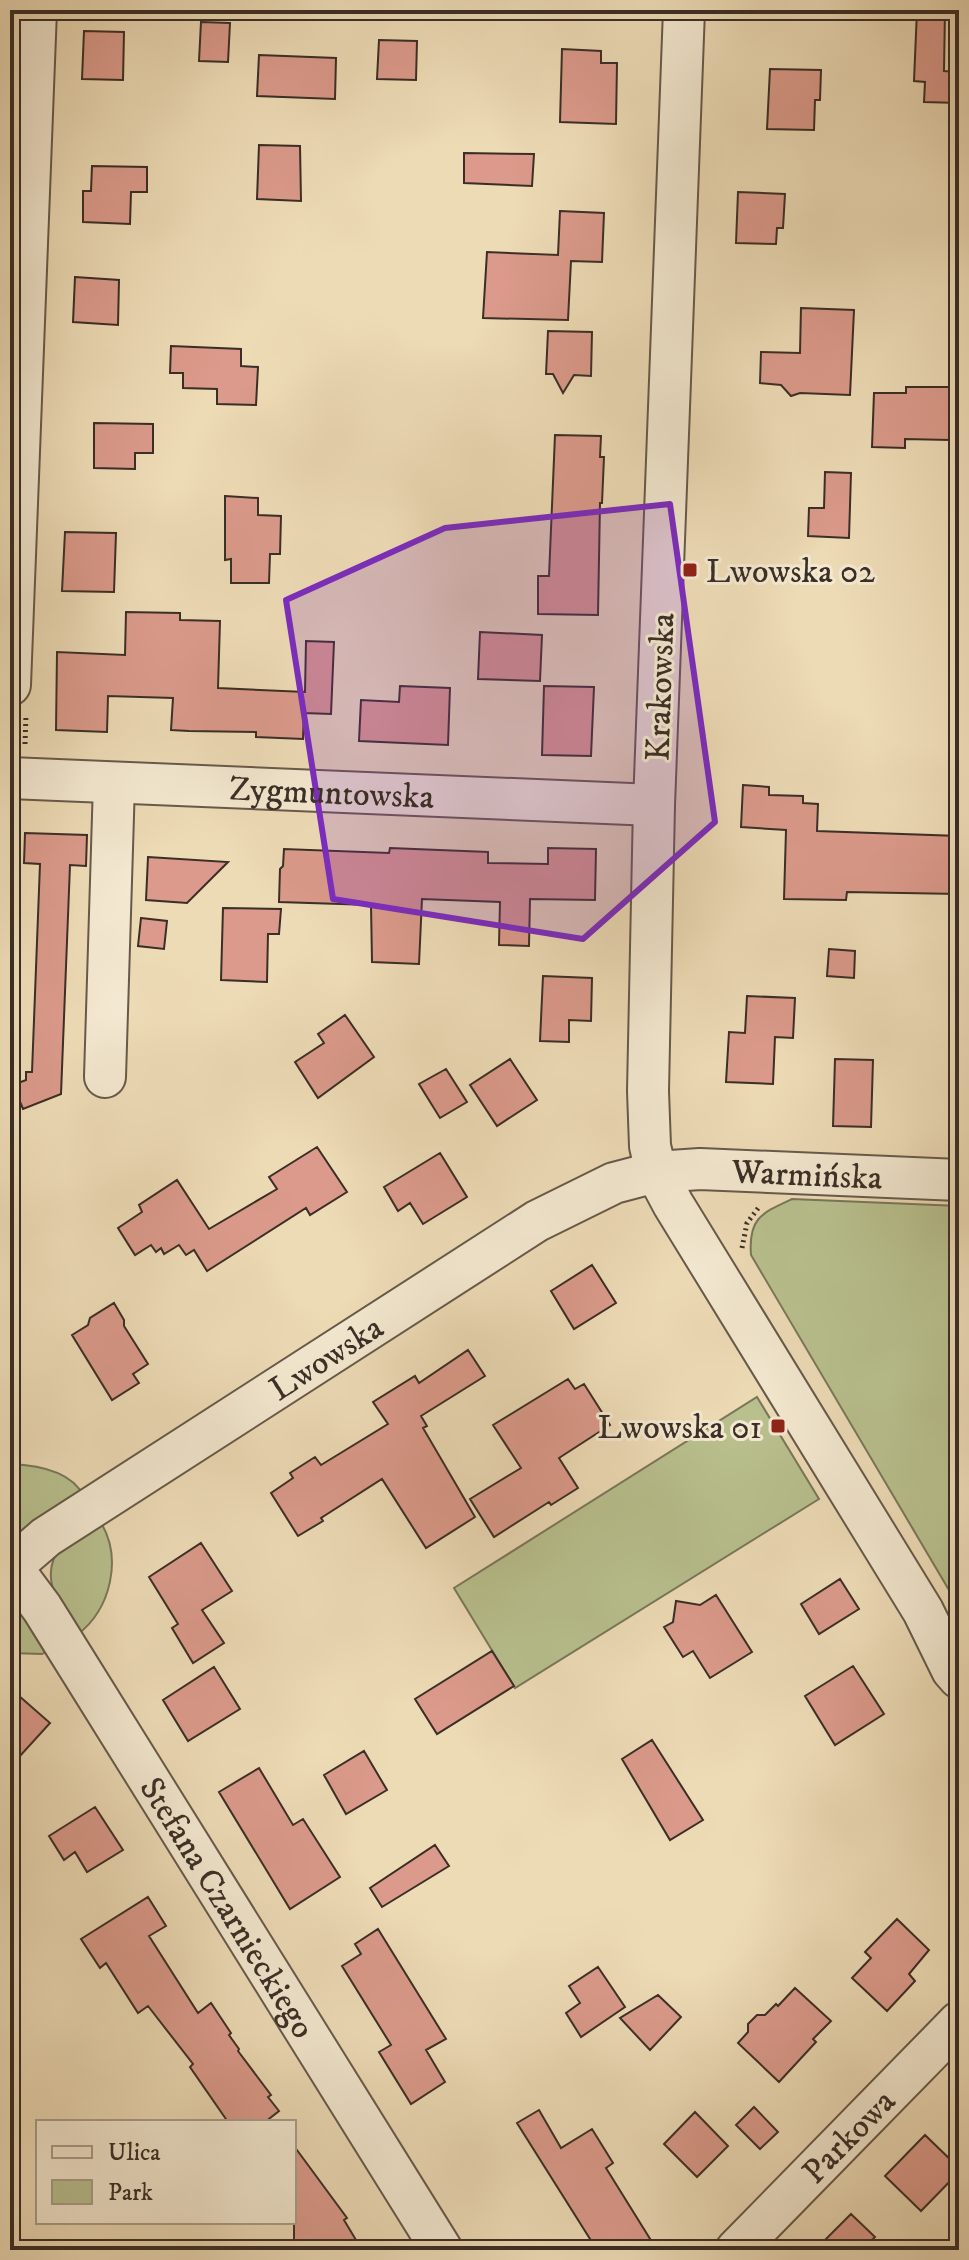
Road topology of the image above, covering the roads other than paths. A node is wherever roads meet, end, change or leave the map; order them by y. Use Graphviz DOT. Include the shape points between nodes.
graph roads {
  1 [pos="36,10"];
  2 [pos="684,10"];
  3 [pos="10,685"];
  4 [pos="10,778"];
  5 [pos="114,783"];
  6 [pos="654,805"];
  7 [pos="105,1077"];
  8 [pos="656,1172"];
  9 [pos="959,1180"];
  10 [pos="11,1566"];
  11 [pos="923,1611"];
  12 [pos="959,1642"];
  13 [pos="959,1678"];
  14 [pos="959,2022"];
  15 [pos="442,2250"];
  16 [pos="736,2250"];
  1 -- 3 [label="street"];
  2 -- 6 [label="street, Krakowska"];
  4 -- 5 [label="street, Zygmuntowska"];
  5 -- 6 [label="street, Zygmuntowska"];
  5 -- 7 [label="street"];
  6 -- 8 [label="street, Krakowska" via="648,1091"];
  8 -- 9 [label="street, Warmińska" via="700,1169"];
  8 -- 10 [label="street, Lwowska" via="614,1183 537,1221 46,1537"];
  8 -- 11 [label="street, Krakowska"];
  10 -- 15 [label="street, Stefana Czarnieckiego"];
  11 -- 12 [label="street"];
  11 -- 13 [label="street"];
  14 -- 16 [label="street, Parkowa"];
}
